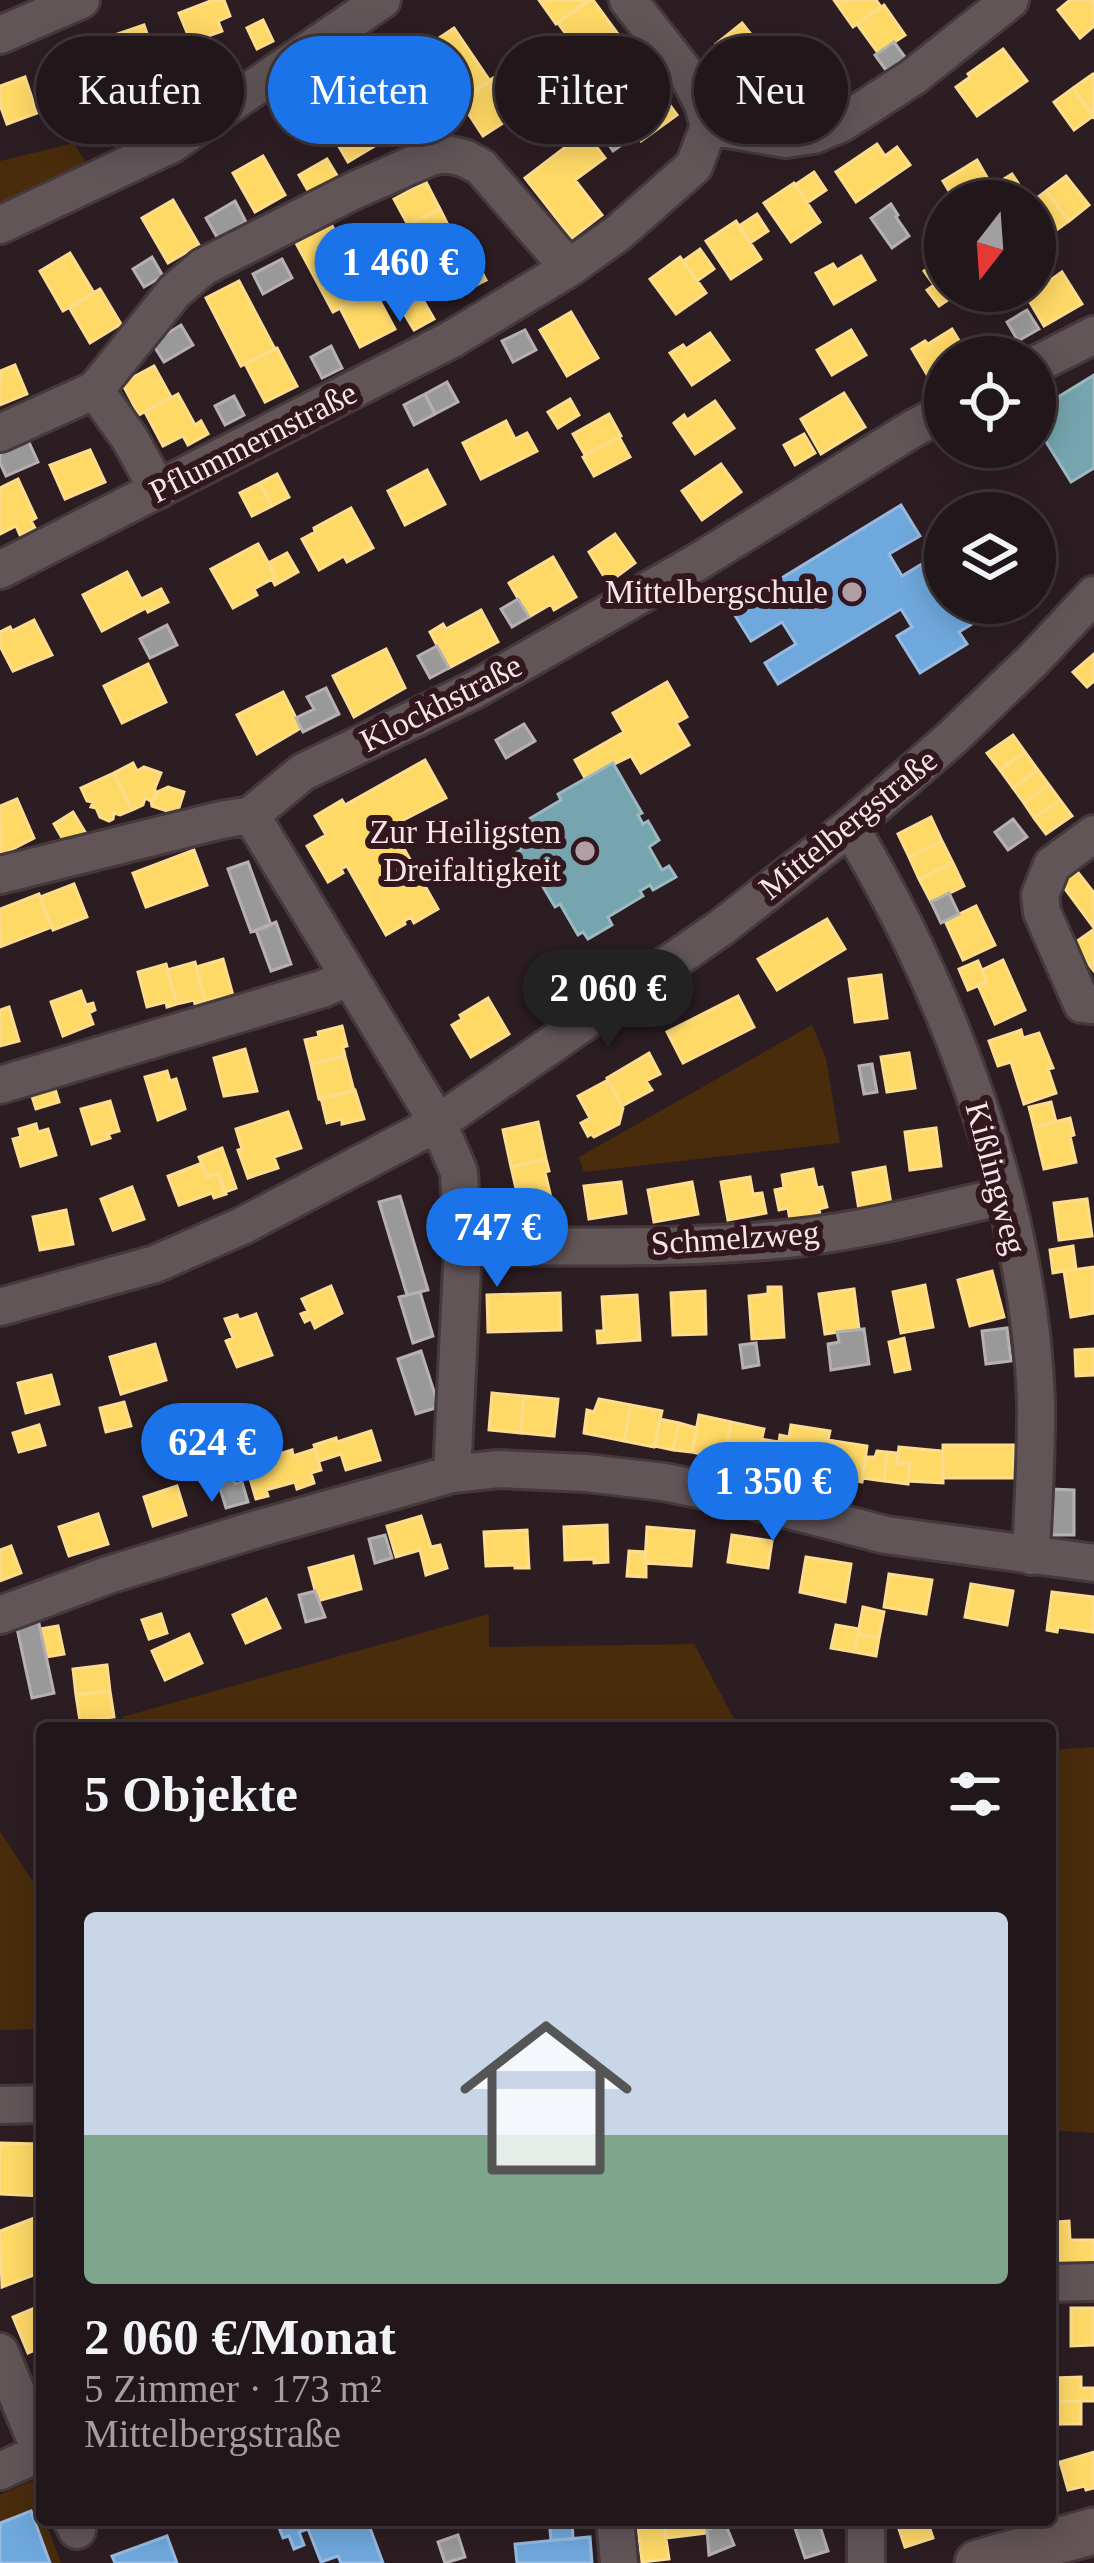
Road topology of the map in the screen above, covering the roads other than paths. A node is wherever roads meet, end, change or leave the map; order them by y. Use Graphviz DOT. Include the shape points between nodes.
graph roads {
  1 [pos="81,0"];
  2 [pos="382,0"];
  3 [pos="628,0"];
  4 [pos="1010,0"];
  5 [pos="0,35"];
  6 [pos="694,87"];
  7 [pos="848,119"];
  8 [pos="702,144"];
  9 [pos="0,225"];
  10 [pos="569,268"];
  11 [pos="1094,335"];
  12 [pos="1056,354"];
  13 [pos="95,390"];
  14 [pos="924,423"];
  15 [pos="0,433"];
  16 [pos="158,490"];
  17 [pos="0,570"];
  18 [pos="1094,595"];
  19 [pos="250,815"];
  20 [pos="850,827"];
  21 [pos="1094,834"];
  22 [pos="0,875"];
  23 [pos="349,978"];
  24 [pos="1094,1004"];
  25 [pos="0,1085"];
  26 [pos="438,1123"];
  27 [pos="1004,1196"];
  28 [pos="463,1247"];
  29 [pos="0,1307"];
  30 [pos="452,1474"];
  31 [pos="1030,1556"];
  32 [pos="1094,1563"];
  33 [pos="0,1615"];
  34 [pos="36,2104"];
  35 [pos="0,2105"];
  36 [pos="1094,2282"];
  37 [pos="1056,2283"];
  38 [pos="0,2352"];
  39 [pos="36,2439"];
  40 [pos="36,2455"];
  41 [pos="0,2470"];
  42 [pos="616,2526"];
  43 [pos="866,2526"];
  44 [pos="1094,2531"];
  45 [pos="619,2563"];
  46 [pos="866,2563"];
  47 [pos="977,2563"];
  1 -- 5 [label="street"];
  2 -- 9 [label="street" via="172,144"];
  3 -- 6 [label="street"];
  4 -- 7 [label="street"];
  8 -- 10 [label="street, Pflummernstraße" via="694,166"];
  10 -- 13 [label="street" via="481,167 446,154 430,157 203,267"];
  10 -- 16 [label="street, Pflummernstraße" via="452,339"];
  11 -- 12 [label="street"];
  13 -- 15 [label="street"];
  13 -- 16 [label="street"];
  14 -- 19 [label="street, Klockhstraße" via="502,675 303,772"];
  16 -- 17 [label="street, Pflummernstraße"];
  18 -- 20 [label="street, Mittelbergstraße"];
  19 -- 22 [label="street"];
  19 -- 23 [label="street"];
  20 -- 26 [label="street, Mittelbergstraße"];
  20 -- 27 [label="street, Kißlingweg" via="932,984"];
  21 -- 24 [label="street" via="1052,865 1040,895 1082,1004"];
  23 -- 25 [label="street"];
  23 -- 26 [label="street"];
  26 -- 28 [label="street" via="459,1172"];
  26 -- 29 [label="street, Mittelbergstraße" via="155,1264"];
  27 -- 28 [label="street, Schmelzweg" via="799,1238"];
  27 -- 31 [label="street, Kißlingweg" via="1036,1401"];
  28 -- 30 [label="street"];
  30 -- 31 [label="street" via="498,1469 664,1482 886,1535"];
  30 -- 33 [label="street" via="108,1575"];
  31 -- 32 [label="street"];
  34 -- 35 [label="street"];
  36 -- 37 [label="street"];
  38 -- 39 [label="street"];
  40 -- 41 [label="street"];
  42 -- 45 [label="street"];
  43 -- 46 [label="street"];
  44 -- 47 [label="main road"];
}
